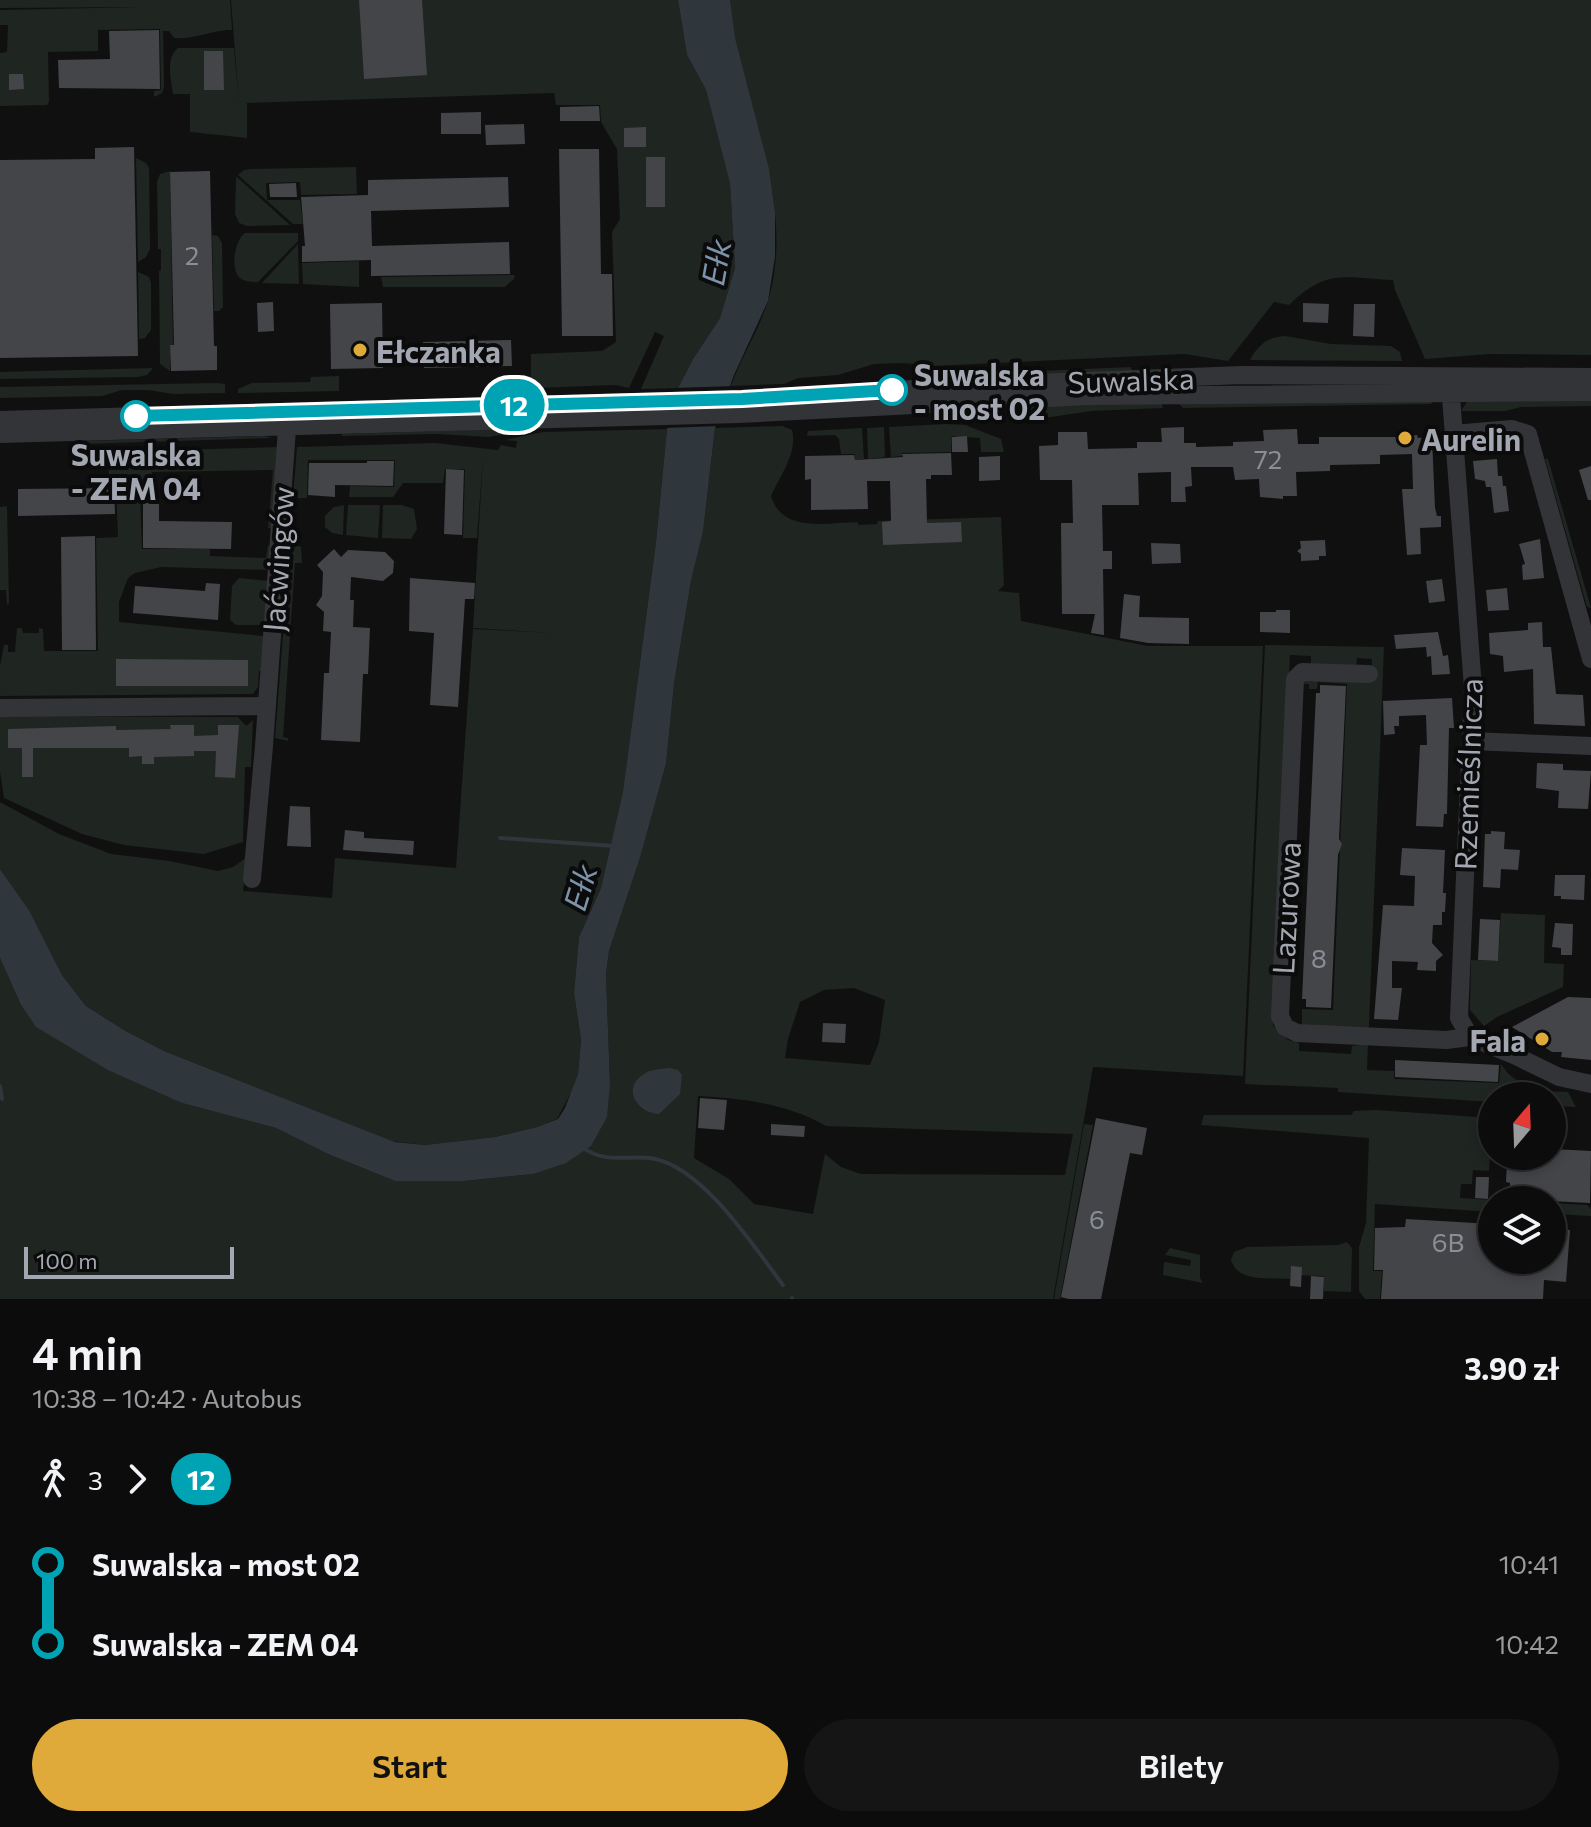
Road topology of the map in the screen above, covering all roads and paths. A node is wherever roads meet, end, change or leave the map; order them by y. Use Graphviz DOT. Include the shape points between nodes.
graph roads {
  1 [pos="1591,377"];
  2 [pos="1450,385"];
  3 [pos="1591,392"];
  4 [pos="0,420"];
  5 [pos="288,420"];
  6 [pos="0,434"];
  7 [pos="1453,434"];
  8 [pos="1591,659"];
  9 [pos="1369,674"];
  10 [pos="267,706"];
  11 [pos="2,708"];
  12 [pos="1471,741"];
  13 [pos="1591,746"];
  14 [pos="252,879"];
  15 [pos="1470,1037"];
  16 [pos="1591,1084"];
  1 -- 2 [label="street, Suwalska"];
  2 -- 3 [label="street, Suwalska"];
  2 -- 5 [label="street, Suwalska"];
  2 -- 7 [label="street, Rzemieślnicza"];
  4 -- 5 [label="street, Suwalska"];
  5 -- 6 [label="street, Suwalska"];
  5 -- 10 [label="street, Jaćwingów"];
  7 -- 8 [label="street" via="1512,429 1528,434"];
  7 -- 12 [label="street, Rzemieślnicza" via="1473,688"];
  9 -- 15 [label="street, Lazurowa" via="1302,672 1295,679 1280,1016 1285,1027 1297,1033"];
  10 -- 11 [label="street"];
  10 -- 14 [label="street, Jaćwingów"];
  12 -- 13 [label="street"];
  12 -- 15 [label="street, Rzemieślnicza" via="1458,1010"];
  15 -- 16 [label="street" via="1559,1077"];
}
